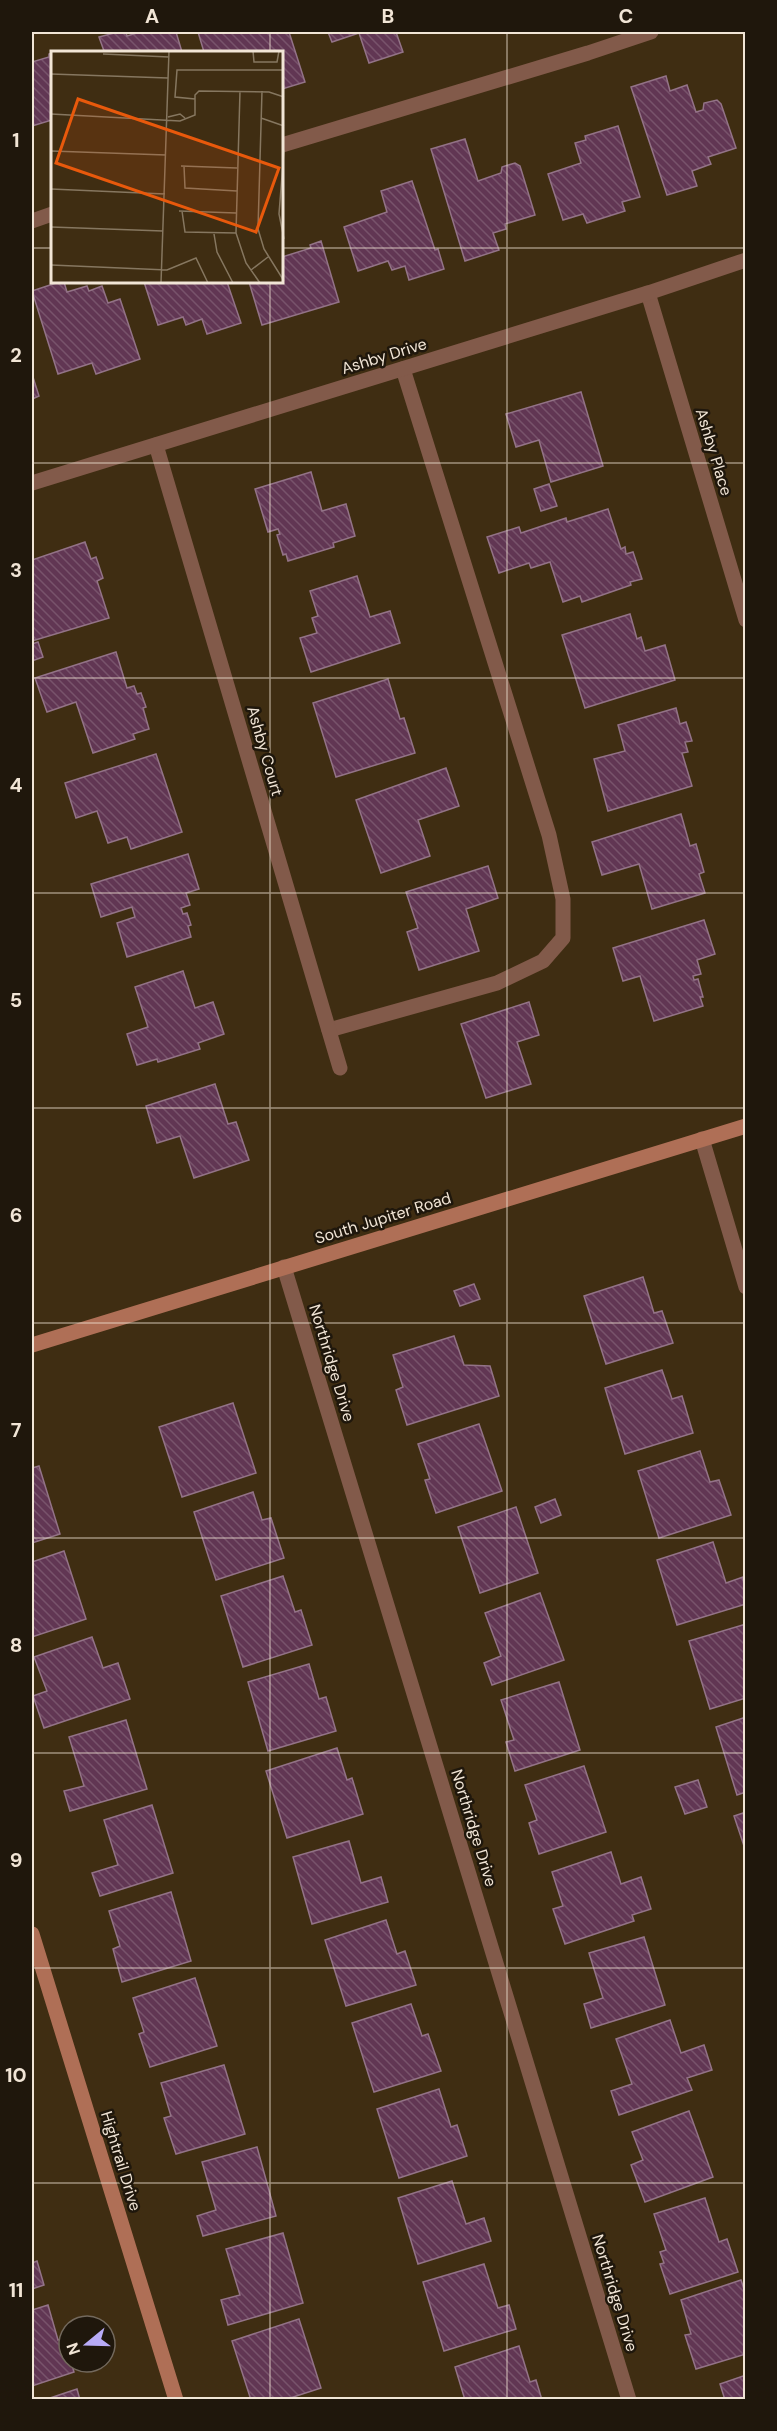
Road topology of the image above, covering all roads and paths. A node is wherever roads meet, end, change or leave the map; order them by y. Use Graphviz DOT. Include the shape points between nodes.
graph roads {
  1 [pos="651,32"];
  2 [pos="284,144"];
  3 [pos="51,214"];
  4 [pos="32,221"];
  5 [pos="746,260"];
  6 [pos="648,294"];
  7 [pos="403,369"];
  8 [pos="156,445"];
  9 [pos="32,483"];
  10 [pos="746,620"];
  11 [pos="328,1030"];
  12 [pos="340,1068"];
  13 [pos="746,1126"];
  14 [pos="702,1139"];
  15 [pos="284,1267"];
  16 [pos="746,1287"];
  17 [pos="32,1345"];
  18 [pos="32,1934"];
  19 [pos="176,2400"];
  20 [pos="629,2400"];
  1 -- 2 [label="street"];
  3 -- 4 [label="street"];
  5 -- 6 [label="street, Ashby Drive"];
  6 -- 7 [label="street, Ashby Drive"];
  6 -- 10 [label="street, Ashby Place"];
  7 -- 8 [label="street, Ashby Drive"];
  7 -- 11 [label="street" via="549,835 563,899 563,938 543,961 497,983"];
  8 -- 9 [label="street, Ashby Drive"];
  8 -- 11 [label="street, Ashby Court"];
  11 -- 12 [label="street, Ashby Court"];
  13 -- 14 [label="street, South Jupiter Road"];
  14 -- 15 [label="street, South Jupiter Road"];
  14 -- 16 [label="street"];
  15 -- 17 [label="street, South Jupiter Road"];
  15 -- 20 [label="street, Northridge Drive"];
  18 -- 19 [label="street, Hightrail Drive"];
}
